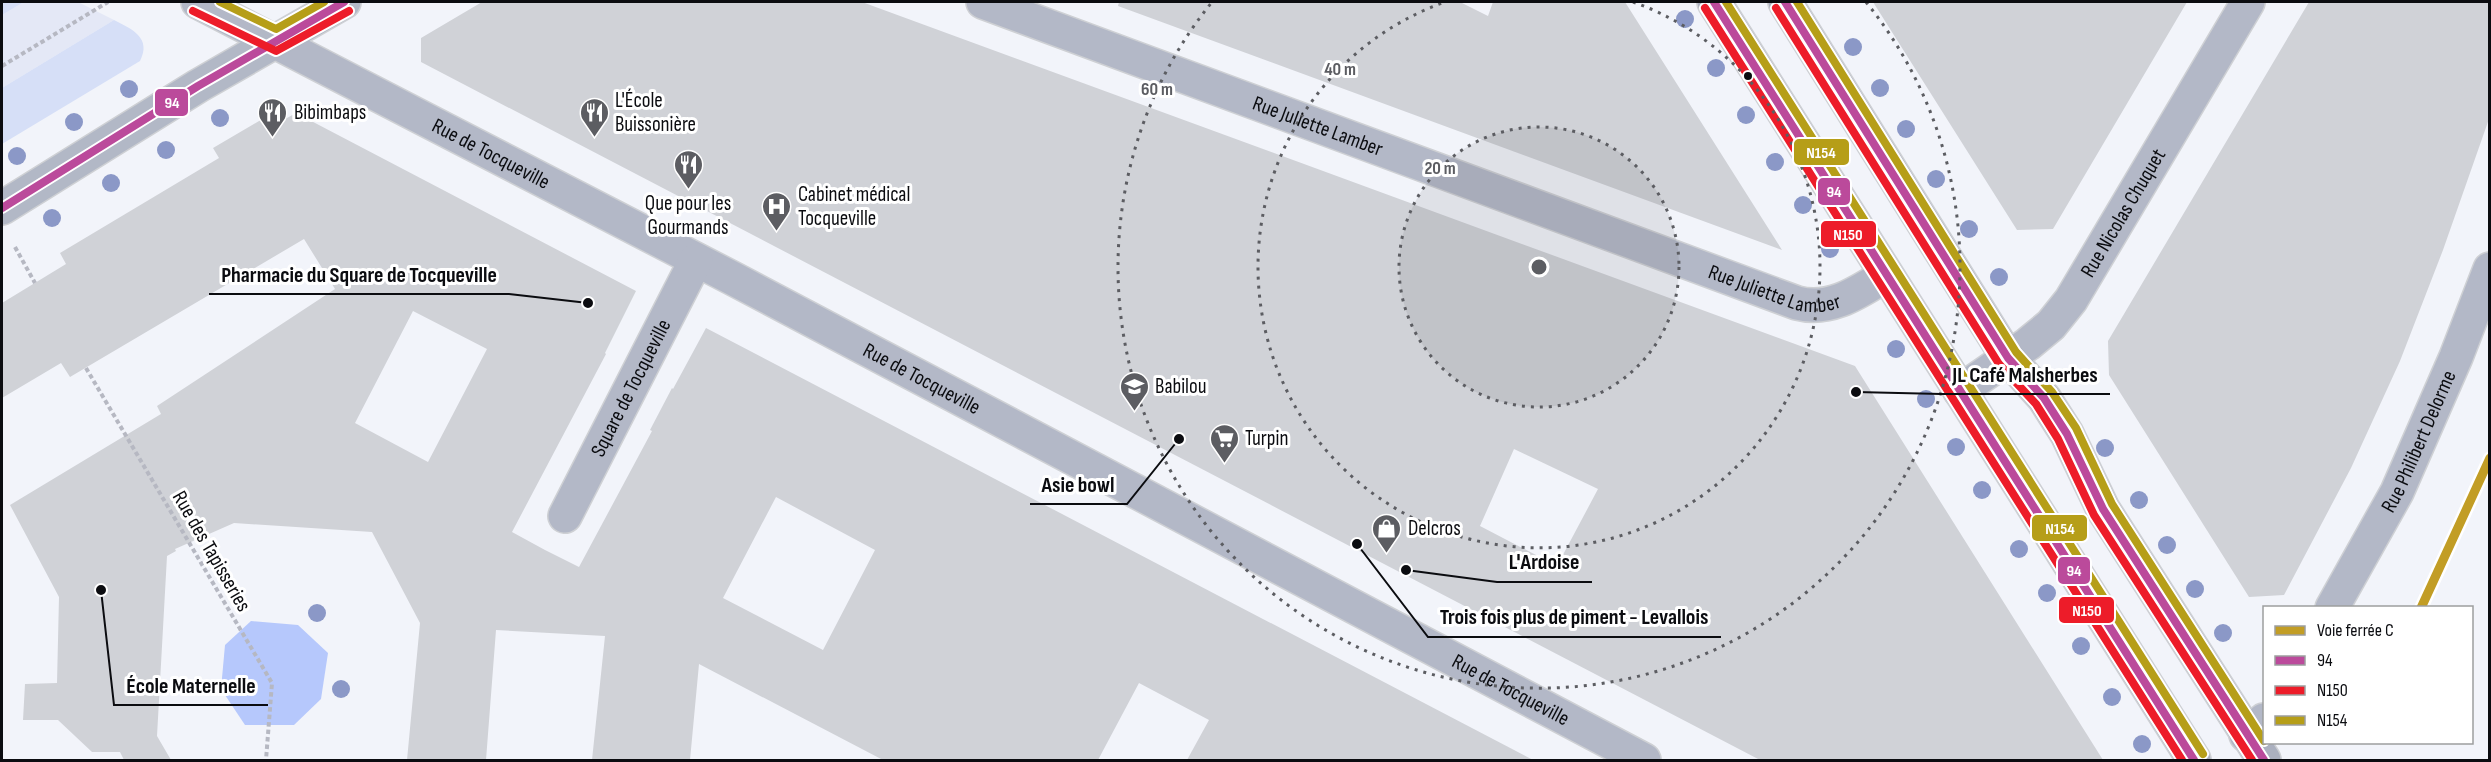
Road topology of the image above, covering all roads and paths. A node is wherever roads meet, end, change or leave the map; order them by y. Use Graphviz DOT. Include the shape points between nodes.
graph roads {
  1 [pos="108,2"];
  2 [pos="198,2"];
  3 [pos="344,2"];
  4 [pos="983,2"];
  5 [pos="1714,2"];
  6 [pos="1785,2"];
  7 [pos="2248,2"];
  8 [pos="276,41"];
  9 [pos="2,66"];
  10 [pos="2,208"];
  11 [pos="11,240"];
  12 [pos="696,260"];
  13 [pos="2490,270"];
  14 [pos="1886,275"];
  15 [pos="35,283"];
  16 [pos="2008,358"];
  17 [pos="86,368"];
  18 [pos="1960,391"];
  19 [pos="566,516"];
  20 [pos="2333,606"];
  21 [pos="2258,738"];
  22 [pos="266,760"];
  23 [pos="1644,760"];
  24 [pos="2193,760"];
  1 -- 9 [label="path"];
  2 -- 8 [label="street, Rue de Tocqueville"];
  3 -- 8 [label="main road"];
  4 -- 14 [label="street, Rue Juliette Lamber" via="1797,303 1820,306 1844,299"];
  5 -- 14 [label="main road"];
  6 -- 16 [label="main road"];
  7 -- 16 [label="street, Rue Nicolas Chuquet" via="2071,300 2051,325"];
  8 -- 10 [label="main road"];
  8 -- 12 [label="street, Rue de Tocqueville"];
  11 -- 15 [label="path"];
  12 -- 19 [label="street, Square de Tocqueville"];
  12 -- 23 [label="street, Rue de Tocqueville"];
  13 -- 20 [label="street, Rue Philibert Delorme" via="2397,492"];
  14 -- 18 [label="main road"];
  16 -- 18 [label="street, Rue Nicolas Chuquet"];
  16 -- 21 [label="main road" via="2044,398 2067,434 2103,509"];
  17 -- 22 [label="path, Rue des Tapisseries" via="272,683"];
  18 -- 24 [label="main road"];
}
